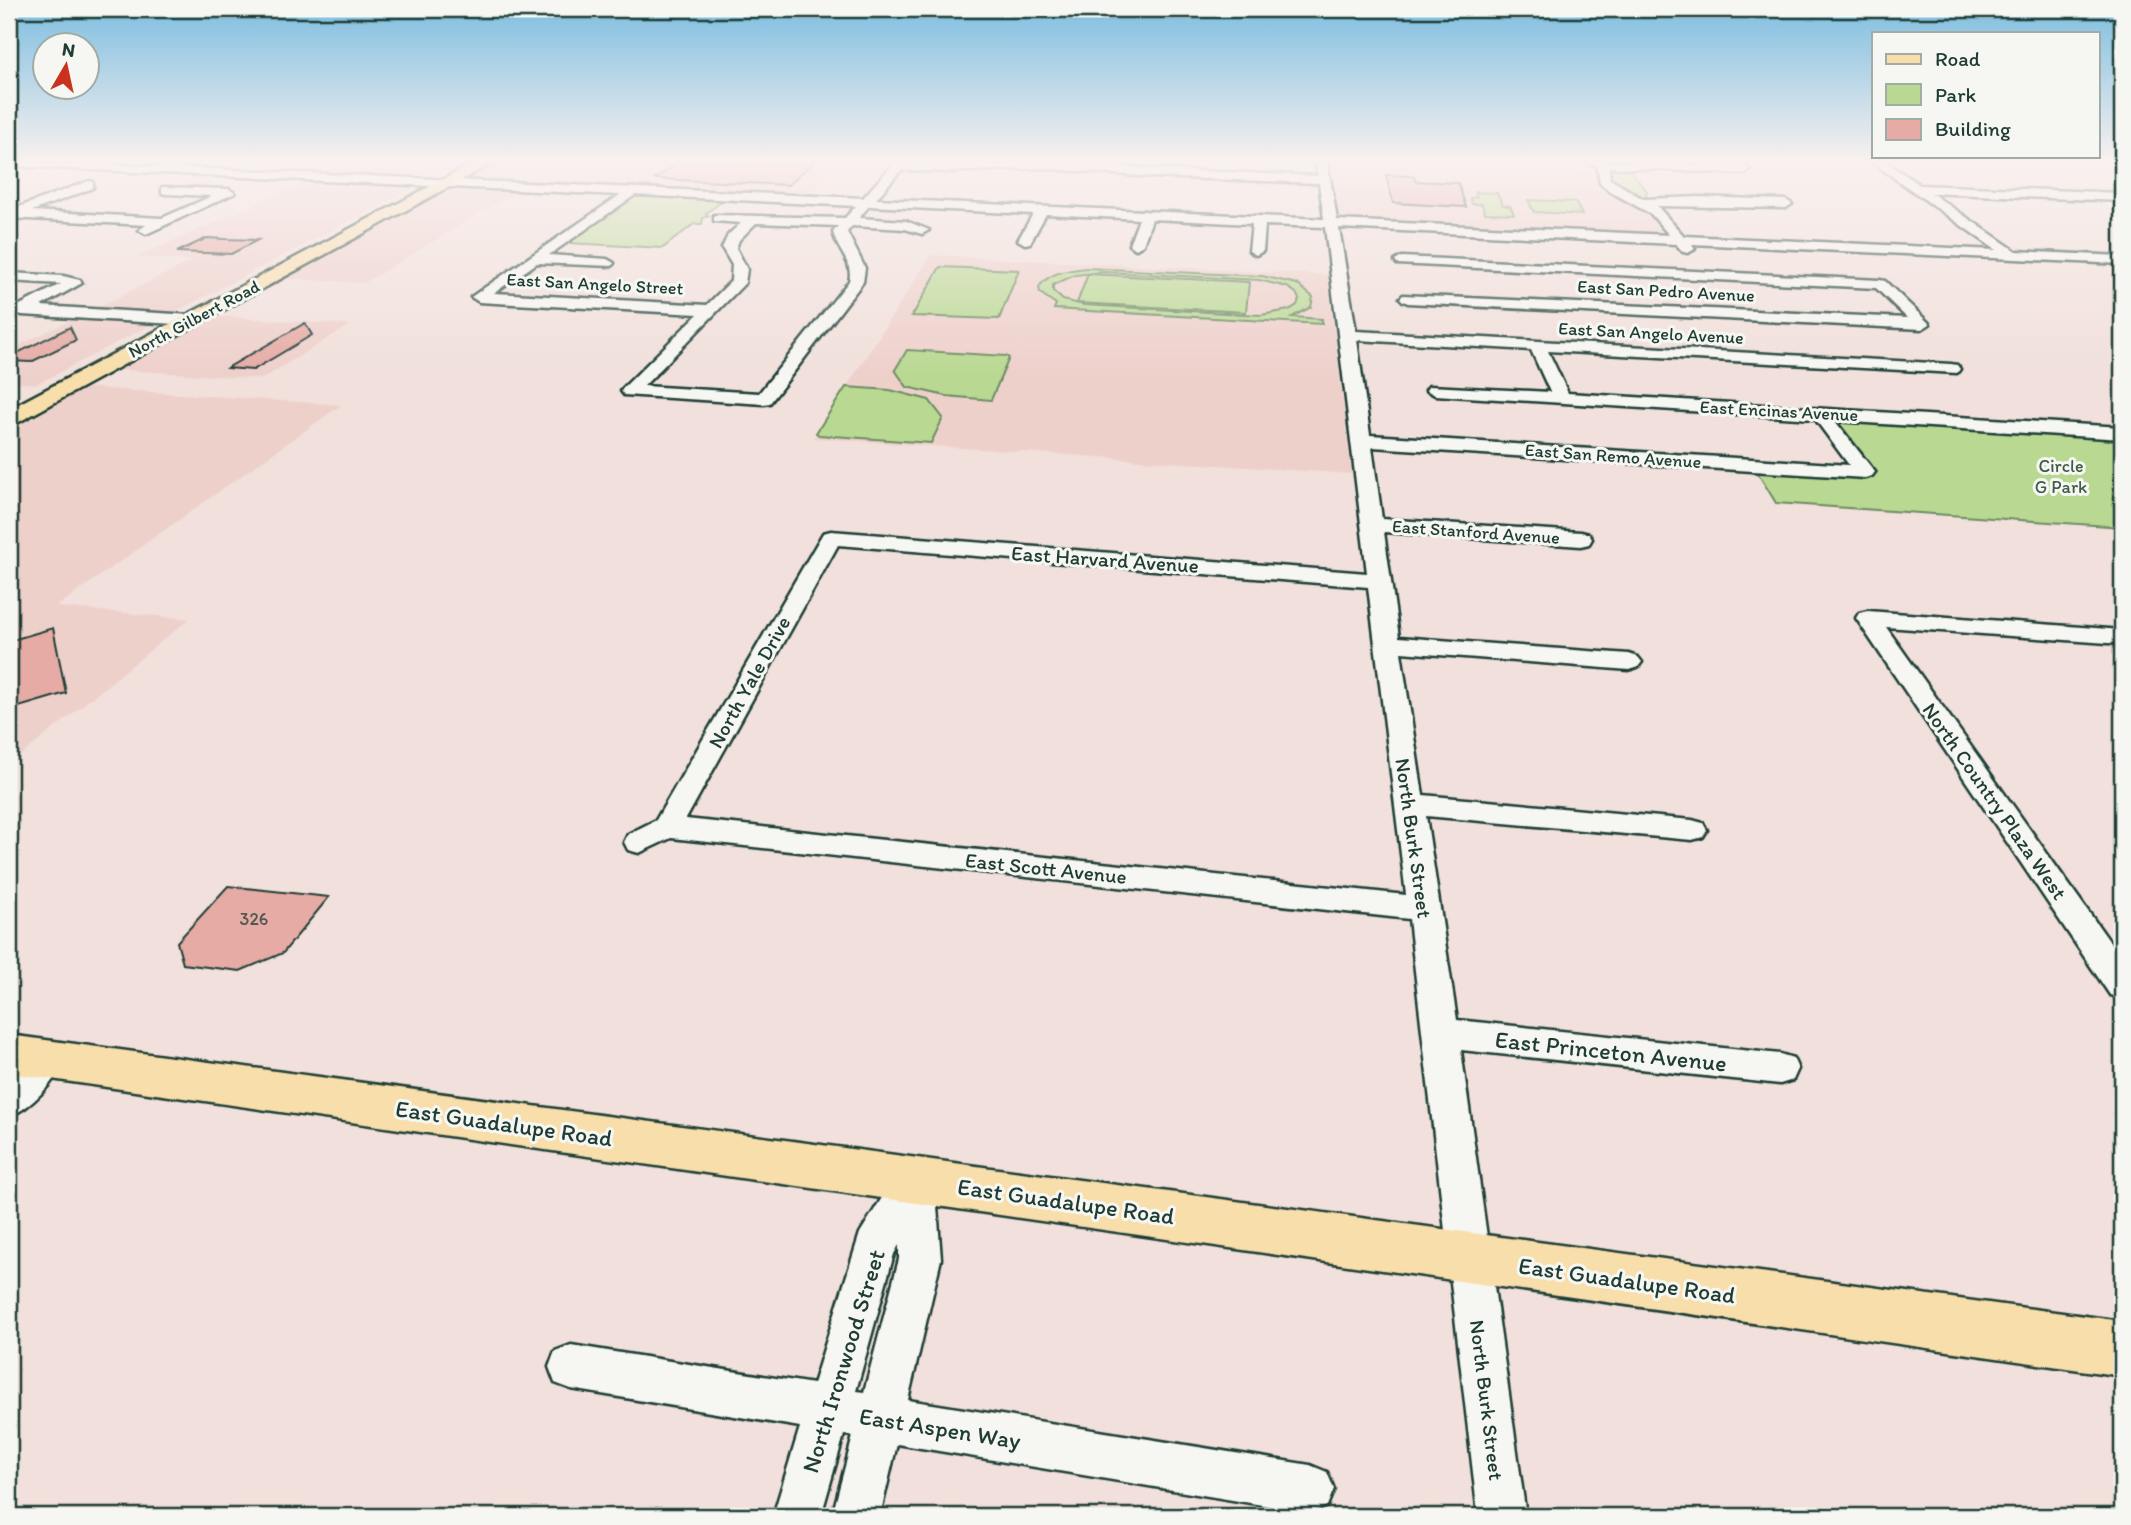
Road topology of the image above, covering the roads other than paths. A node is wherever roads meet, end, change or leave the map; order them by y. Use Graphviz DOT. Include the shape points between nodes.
graph roads {
  1 [pos="142,231"];
  2 [pos="348,231"];
  3 [pos="576,231"];
  4 [pos="740,231"];
  5 [pos="841,231"];
  6 [pos="1030,231"];
  7 [pos="1141,231"];
  8 [pos="1258,231"];
  9 [pos="1333,231"];
  10 [pos="1488,231"];
  11 [pos="1674,231"];
  12 [pos="1977,231"];
  13 [pos="134,235"];
  14 [pos="1025,240"];
  15 [pos="1681,240"];
  16 [pos="1136,245"];
  17 [pos="1256,251"];
  18 [pos="2012,255"];
  19 [pos="536,259"];
  20 [pos="2122,260"];
  21 [pos="1402,261"];
  22 [pos="607,263"];
  23 [pos="1570,269"];
  24 [pos="1709,276"];
  25 [pos="9,277"];
  26 [pos="1408,298"];
  27 [pos="582,303"];
  28 [pos="1590,307"];
  29 [pos="709,310"];
  30 [pos="16,313"];
  31 [pos="569,313"];
  32 [pos="1743,314"];
  33 [pos="182,319"];
  34 [pos="1348,335"];
  35 [pos="1537,346"];
  36 [pos="1777,359"];
  37 [pos="1951,369"];
  38 [pos="1435,390"];
  39 [pos="1561,397"];
  40 [pos="9,405"];
  41 [pos="1820,413"];
  42 [pos="9,418"];
  43 [pos="2122,433"];
  44 [pos="1360,440"];
  45 [pos="1372,525"];
  46 [pos="826,533"];
  47 [pos="1581,539"];
  48 [pos="1379,581"];
  49 [pos="2122,637"];
  50 [pos="1388,644"];
  51 [pos="1629,662"];
  52 [pos="1409,804"];
  53 [pos="667,827"];
  54 [pos="1692,830"];
  55 [pos="639,842"];
  56 [pos="1424,909"];
  57 [pos="2122,985"];
  58 [pos="1441,1034"];
  59 [pos="28,1057"];
  60 [pos="1780,1069"];
  61 [pos="9,1100"];
  62 [pos="915,1180"];
  63 [pos="1470,1258"];
  64 [pos="2122,1349"];
  65 [pos="570,1367"];
  66 [pos="826,1409"];
  67 [pos="881,1418"];
  68 [pos="1310,1489"];
  69 [pos="797,1516"];
  70 [pos="856,1516"];
  71 [pos="1502,1516"];
  1 -- 13 [label="street"];
  2 -- 33 [label="main road, North Gilbert Road"];
  3 -- 19 [label="street"];
  4 -- 29 [label="street" via="729,248 742,275"];
  5 -- 29 [label="street" via="846,250 858,264 856,282 764,399 629,391"];
  6 -- 14 [label="street"];
  7 -- 16 [label="street"];
  8 -- 17 [label="street"];
  9 -- 34 [label="street, North Burk Street"];
  10 -- 15 [label="street"];
  11 -- 15 [label="street"];
  12 -- 18 [label="street"];
  15 -- 18 [label="street"];
  15 -- 24 [label="street"];
  18 -- 20 [label="street"];
  19 -- 22 [label="street"];
  19 -- 27 [label="street, East San Angelo Street" via="480,297"];
  21 -- 23 [label="street"];
  23 -- 24 [label="street"];
  23 -- 28 [label="street"];
  24 -- 32 [label="street, East San Pedro Avenue" via="1880,284 1922,324"];
  25 -- 30 [label="street" via="75,283"];
  26 -- 28 [label="street, East San Pedro Avenue"];
  27 -- 29 [label="street, East San Angelo Street"];
  27 -- 31 [label="street"];
  28 -- 32 [label="street, East San Pedro Avenue"];
  30 -- 33 [label="street"];
  32 -- 36 [label="street"];
  33 -- 40 [label="main road, North Gilbert Road"];
  33 -- 42 [label="main road, North Gilbert Road"];
  34 -- 35 [label="street, East San Angelo Avenue"];
  34 -- 44 [label="street, North Burk Street"];
  35 -- 36 [label="street, East San Angelo Avenue"];
  35 -- 39 [label="street"];
  36 -- 37 [label="street, East San Angelo Avenue"];
  38 -- 39 [label="street, East Encinas Avenue"];
  39 -- 41 [label="street, East Encinas Avenue"];
  41 -- 43 [label="street, East Encinas Avenue"];
  41 -- 44 [label="street, East San Remo Avenue" via="1865,472"];
  44 -- 45 [label="street, North Burk Street"];
  45 -- 47 [label="street, East Stanford Avenue"];
  45 -- 48 [label="street, North Burk Street"];
  46 -- 48 [label="street, East Harvard Avenue"];
  46 -- 53 [label="street, North Yale Drive"];
  48 -- 50 [label="street, North Burk Street"];
  49 -- 57 [label="street, North Country Plaza West" via="1868,618"];
  50 -- 51 [label="street"];
  50 -- 52 [label="street, North Burk Street"];
  52 -- 54 [label="street"];
  52 -- 56 [label="street, North Burk Street"];
  53 -- 55 [label="street"];
  53 -- 56 [label="street, East Scott Avenue"];
  56 -- 58 [label="street, North Burk Street"];
  58 -- 60 [label="street, East Princeton Avenue"];
  58 -- 63 [label="street, North Burk Street"];
  59 -- 61 [label="street"];
  59 -- 62 [label="main road, East Guadalupe Road"];
  62 -- 63 [label="main road, East Guadalupe Road"];
  62 -- 66 [label="street, North Ironwood Street" via="875,1247"];
  62 -- 67 [label="street, North Ironwood Street" via="920,1259"];
  63 -- 64 [label="main road, East Guadalupe Road"];
  63 -- 71 [label="street, North Burk Street"];
  65 -- 66 [label="street, East Aspen Way"];
  66 -- 67 [label="street, East Aspen Way"];
  66 -- 69 [label="street, North Ironwood Street"];
  67 -- 68 [label="street, East Aspen Way"];
  67 -- 70 [label="street, North Ironwood Street"];
}
